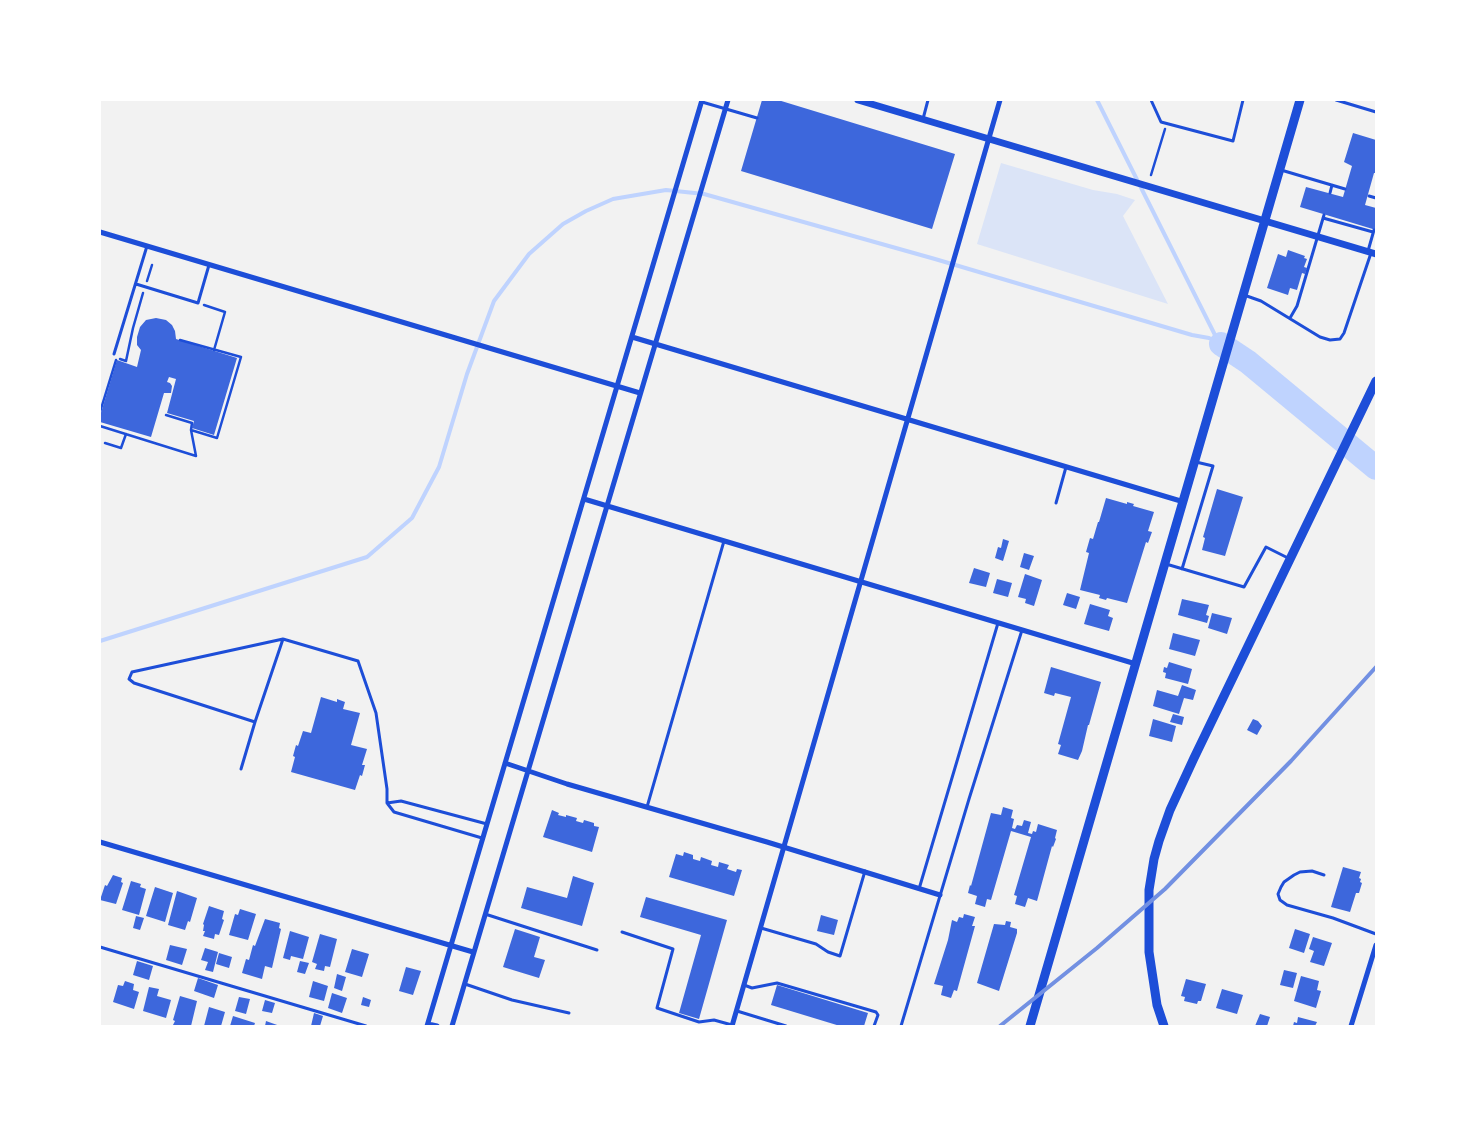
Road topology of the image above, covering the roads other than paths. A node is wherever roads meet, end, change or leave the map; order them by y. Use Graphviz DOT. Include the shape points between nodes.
graph roads {
  1 [pos="728,100"];
  2 [pos="858,100"];
  3 [pos="928,100"];
  4 [pos="1000,100"];
  5 [pos="1151,100"];
  6 [pos="1243,100"];
  7 [pos="1300,100"];
  8 [pos="1336,100"];
  9 [pos="702,101"];
  10 [pos="725,108"];
  11 [pos="1376,112"];
  12 [pos="757,118"];
  13 [pos="922,120"];
  14 [pos="988,139"];
  15 [pos="1280,170"];
  16 [pos="1332,185"];
  17 [pos="1345,189"];
  18 [pos="1330,193"];
  19 [pos="1369,196"];
  20 [pos="1376,198"];
  21 [pos="1265,221"];
  22 [pos="100,232"];
  23 [pos="1317,237"];
  24 [pos="147,246"];
  25 [pos="1372,253"];
  26 [pos="209,265"];
  27 [pos="136,284"];
  28 [pos="1243,299"];
  29 [pos="1290,318"];
  30 [pos="632,337"];
  31 [pos="655,344"];
  32 [pos="114,354"];
  33 [pos="1376,381"];
  34 [pos="617,385"];
  35 [pos="640,393"];
  36 [pos="907,419"];
  37 [pos="1196,462"];
  38 [pos="1066,467"];
  39 [pos="584,499"];
  40 [pos="1184,502"];
  41 [pos="1056,503"];
  42 [pos="607,506"];
  43 [pos="724,541"];
  44 [pos="1290,560"];
  45 [pos="1166,564"];
  46 [pos="1182,568"];
  47 [pos="860,582"];
  48 [pos="998,623"];
  49 [pos="1022,630"];
  50 [pos="283,638"];
  51 [pos="1136,664"];
  52 [pos="254,722"];
  53 [pos="505,763"];
  54 [pos="241,769"];
  55 [pos="528,772"];
  56 [pos="387,803"];
  57 [pos="647,807"];
  58 [pos="487,824"];
  59 [pos="482,838"];
  60 [pos="100,842"];
  61 [pos="784,847"];
  62 [pos="865,871"];
  63 [pos="1324,875"];
  64 [pos="920,888"];
  65 [pos="940,895"];
  66 [pos="485,913"];
  67 [pos="760,928"];
  68 [pos="622,932"];
  69 [pos="1376,934"];
  70 [pos="1376,945"];
  71 [pos="450,946"];
  72 [pos="100,948"];
  73 [pos="597,950"];
  74 [pos="473,952"];
  75 [pos="464,983"];
  76 [pos="744,985"];
  77 [pos="736,1011"];
  78 [pos="569,1013"];
  79 [pos="428,1025"];
  80 [pos="732,1025"];
  81 [pos="366,1026"];
  82 [pos="437,1026"];
  83 [pos="452,1026"];
  84 [pos="786,1026"];
  85 [pos="874,1026"];
  86 [pos="901,1026"];
  87 [pos="1030,1026"];
  88 [pos="1164,1026"];
  89 [pos="1351,1026"];
  1 -- 10 [label="street"];
  2 -- 13 [label="street"];
  3 -- 13 [label="lane"];
  4 -- 14 [label="street"];
  5 -- 6 [label="lane" via="1161,122 1233,141"];
  7 -- 15 [label="main road"];
  8 -- 11 [label="lane"];
  9 -- 10 [label="lane"];
  9 -- 30 [label="street"];
  10 -- 12 [label="lane"];
  10 -- 31 [label="street"];
  13 -- 14 [label="street"];
  14 -- 21 [label="street"];
  14 -- 36 [label="street"];
  15 -- 16 [label="lane"];
  15 -- 21 [label="main road"];
  16 -- 17 [label="lane"];
  16 -- 18 [label="lane"];
  19 -- 20 [label="lane"];
  21 -- 23 [label="street"];
  21 -- 28 [label="main road"];
  22 -- 24 [label="street"];
  23 -- 25 [label="street"];
  23 -- 25 [label="lane" via="1323,216 1374,231"];
  23 -- 29 [label="lane" via="1297,306"];
  24 -- 26 [label="street"];
  24 -- 27 [label="lane"];
  25 -- 29 [label="lane" via="1340,338 1320,337"];
  26 -- 27 [label="lane" via="198,303"];
  26 -- 34 [label="street"];
  27 -- 32 [label="lane"];
  28 -- 29 [label="lane" via="1261,301"];
  28 -- 37 [label="main road"];
  30 -- 31 [label="street"];
  30 -- 34 [label="street"];
  31 -- 35 [label="street"];
  31 -- 36 [label="street"];
  33 -- 44 [label="main road"];
  34 -- 35 [label="street"];
  34 -- 39 [label="street"];
  35 -- 42 [label="street"];
  36 -- 38 [label="street"];
  36 -- 47 [label="street"];
  37 -- 40 [label="main road"];
  37 -- 46 [label="lane" via="1213,466"];
  38 -- 40 [label="street"];
  38 -- 41 [label="lane"];
  39 -- 42 [label="street"];
  39 -- 53 [label="street"];
  40 -- 45 [label="main road"];
  42 -- 43 [label="street"];
  42 -- 55 [label="street"];
  43 -- 47 [label="street"];
  43 -- 57 [label="lane"];
  44 -- 46 [label="lane" via="1266,547 1244,587"];
  44 -- 88 [label="main road" via="1170,810 1154,859 1149,890 1148,952"];
  45 -- 46 [label="lane"];
  45 -- 51 [label="main road"];
  47 -- 48 [label="street"];
  47 -- 61 [label="street"];
  48 -- 49 [label="street"];
  48 -- 64 [label="lane"];
  49 -- 51 [label="street"];
  49 -- 65 [label="lane"];
  50 -- 52 [label="lane"];
  50 -- 52 [label="lane" via="132,672 129,679 134,684"];
  50 -- 56 [label="lane" via="358,661 376,713"];
  51 -- 87 [label="main road"];
  52 -- 54 [label="lane"];
  53 -- 55 [label="street"];
  53 -- 58 [label="street"];
  55 -- 57 [label="street"];
  55 -- 66 [label="street"];
  56 -- 58 [label="lane" via="401,801"];
  56 -- 59 [label="lane" via="394,812"];
  57 -- 61 [label="street"];
  58 -- 59 [label="street"];
  59 -- 71 [label="street"];
  60 -- 71 [label="street"];
  61 -- 62 [label="street"];
  61 -- 67 [label="street"];
  62 -- 64 [label="street"];
  62 -- 67 [label="lane" via="840,956 816,944"];
  63 -- 69 [label="lane" via="1312,871 1294,875 1281,887 1280,900"];
  64 -- 65 [label="street"];
  65 -- 86 [label="lane"];
  66 -- 73 [label="lane"];
  66 -- 74 [label="street"];
  67 -- 76 [label="street"];
  68 -- 80 [label="lane" via="673,949 657,1008 699,1022 714,1020"];
  70 -- 89 [label="street"];
  71 -- 74 [label="street"];
  71 -- 79 [label="street"];
  72 -- 81 [label="lane"];
  74 -- 75 [label="street"];
  75 -- 78 [label="lane" via="512,1000"];
  75 -- 83 [label="street"];
  76 -- 77 [label="street"];
  76 -- 85 [label="lane" via="752,988 777,983 876,1012"];
  77 -- 80 [label="street"];
  77 -- 84 [label="lane"];
  79 -- 82 [label="street"];
}
